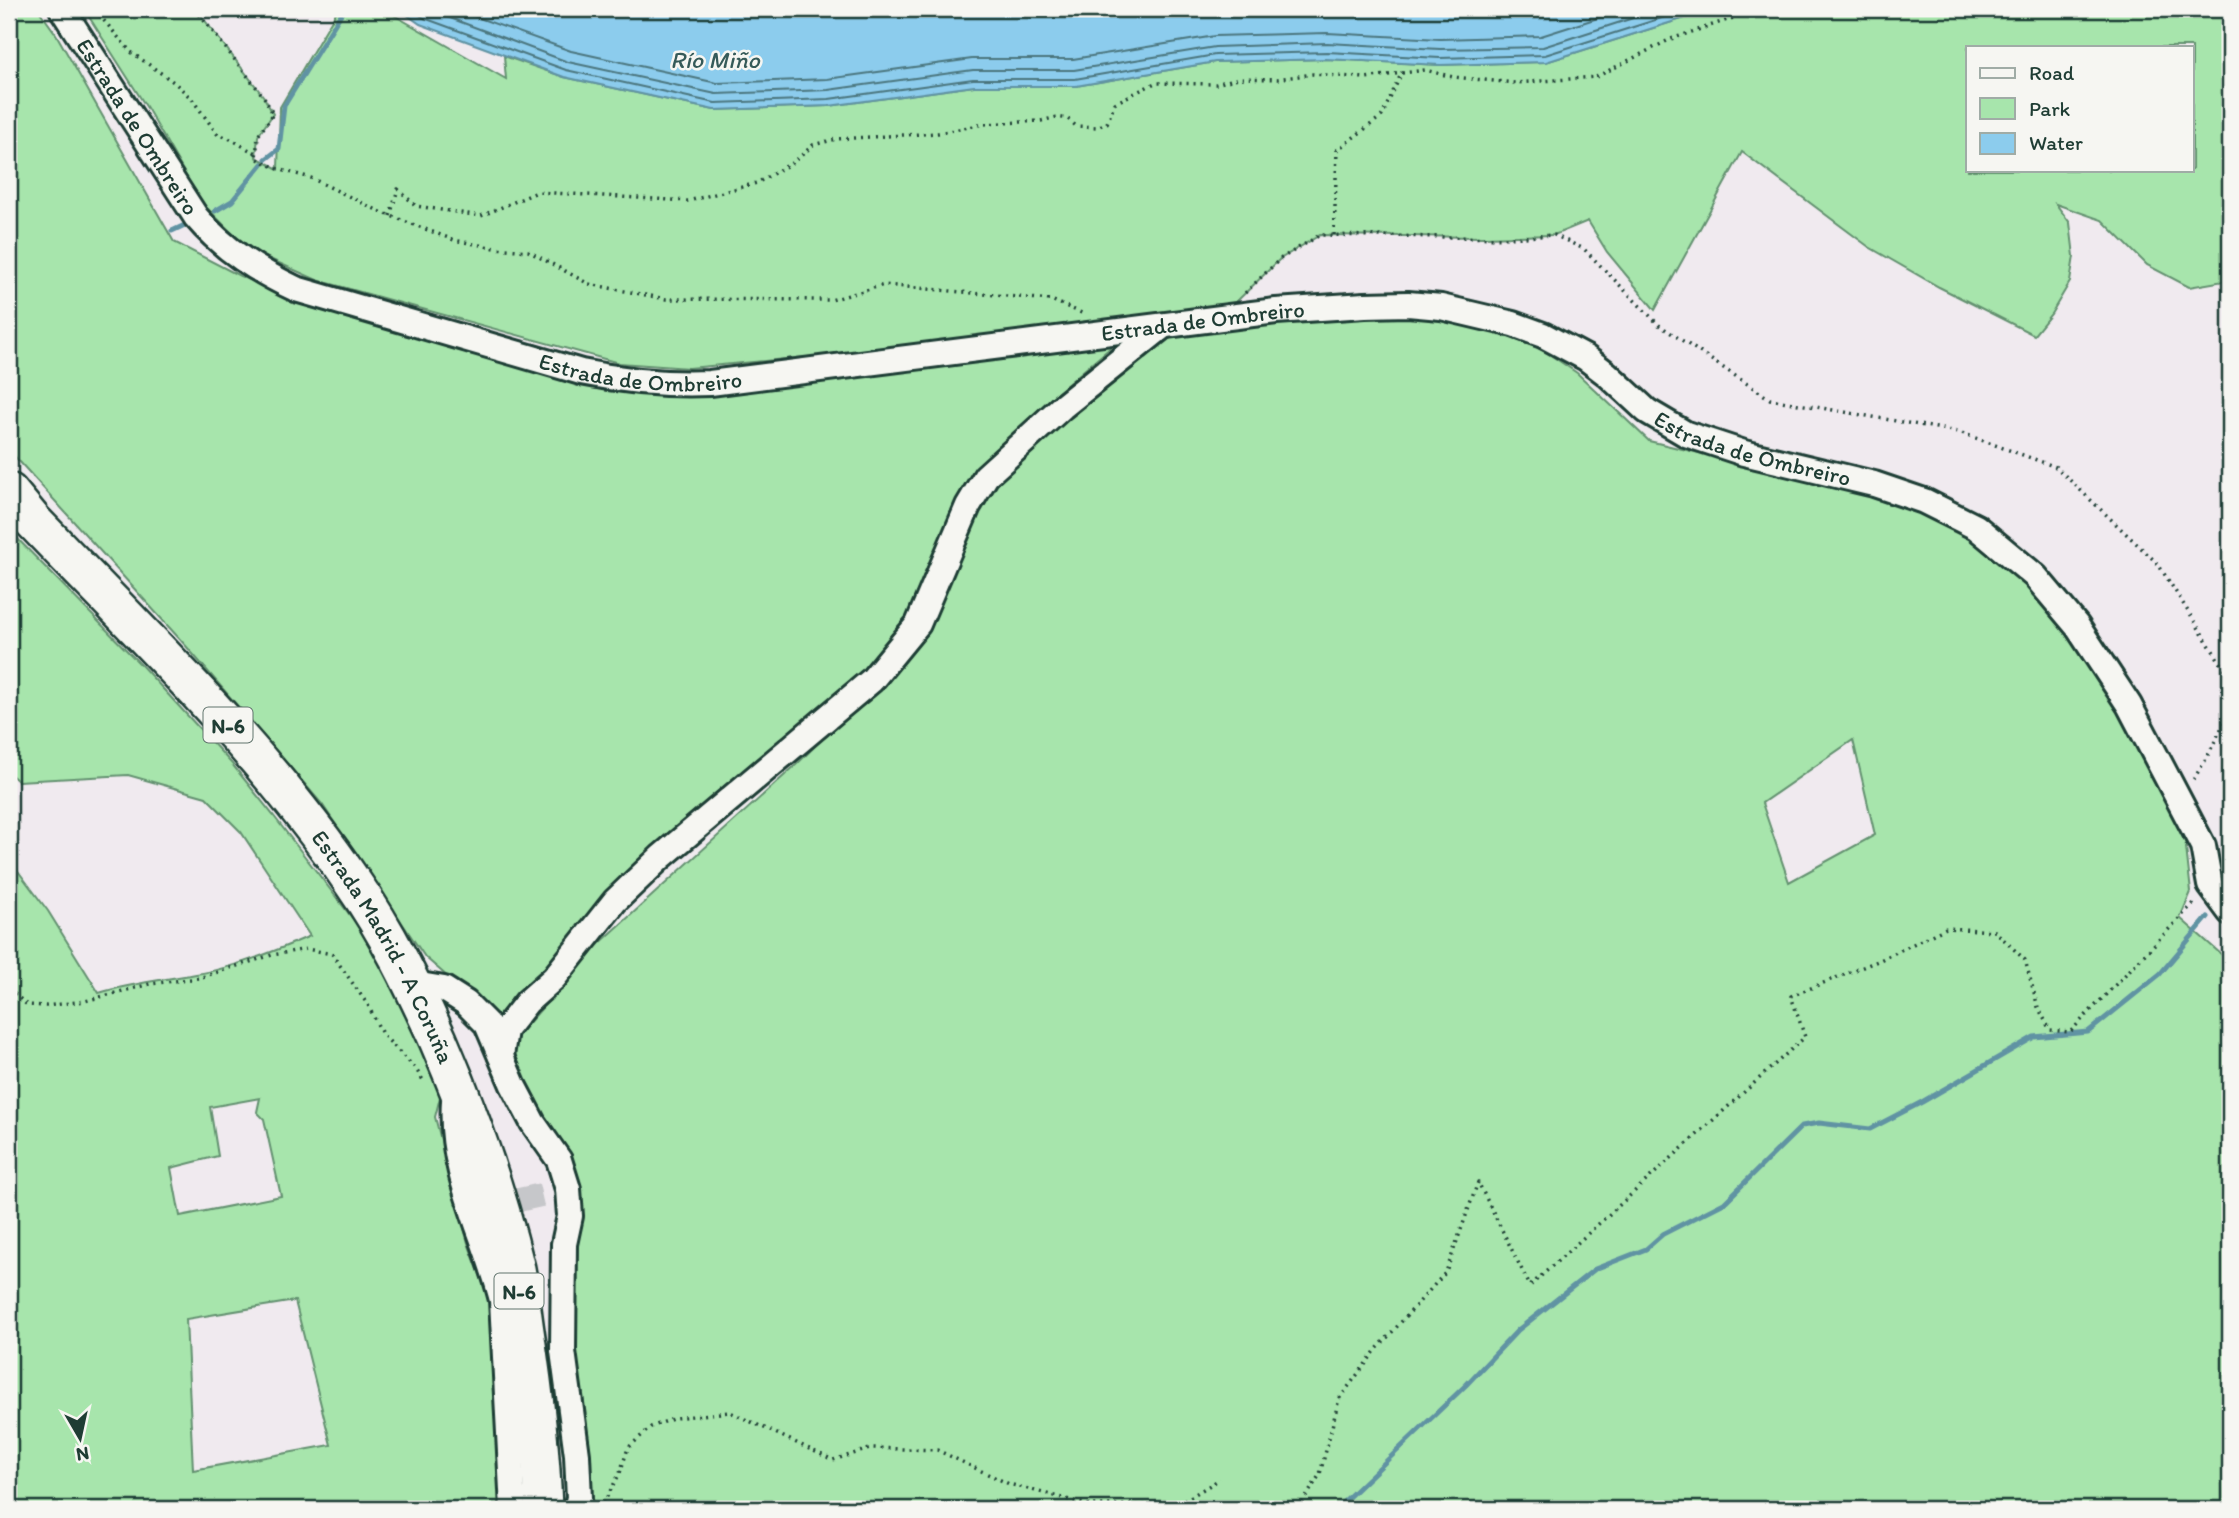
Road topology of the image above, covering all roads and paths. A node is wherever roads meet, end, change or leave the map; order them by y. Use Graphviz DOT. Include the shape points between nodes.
graph roads {
  1 [pos="195,9"];
  2 [pos="1759,9"];
  3 [pos="73,11"];
  4 [pos="1402,72"];
  5 [pos="257,153"];
  6 [pos="390,216"];
  7 [pos="1334,235"];
  8 [pos="1085,314"];
  9 [pos="1222,317"];
  10 [pos="1163,326"];
  11 [pos="9,492"];
  12 [pos="2178,796"];
  13 [pos="2210,885"];
  14 [pos="2230,912"];
  15 [pos="414,985"];
  16 [pos="9,989"];
  17 [pos="501,1056"];
  18 [pos="442,1084"];
  19 [pos="1220,1479"];
  20 [pos="513,1509"];
  21 [pos="543,1509"];
  22 [pos="576,1509"];
  23 [pos="589,1509"];
  24 [pos="1299,1509"];
  1 -- 5 [label="path" via="273,114 258,136"];
  2 -- 4 [label="path" via="1671,39 1596,77 1515,83 1425,70"];
  3 -- 5 [label="path" via="100,16 131,52 192,99 218,135"];
  3 -- 10 [label="street, Estrada de Ombreiro" via="196,217 221,243 264,274 296,289 459,337 581,372 683,384"];
  4 -- 6 [label="path" via="1365,78 1313,74 1216,84 1155,83 1115,103 1107,123 1097,128 1076,126 1057,117 938,133 836,139 813,145 757,183 688,201 537,192 481,216 416,206 398,188"];
  4 -- 7 [label="path" via="1382,117 1337,150"];
  5 -- 6 [label="path" via="256,158 278,169 311,178"];
  6 -- 8 [label="path" via="453,240 528,251 589,284 666,299 831,300 884,285 1051,300"];
  9 -- 10 [label="street, Estrada de Ombreiro"];
  9 -- 12 [label="street, Estrada de Ombreiro" via="1386,304 1479,314 1564,345 1607,374 1647,411 1686,434 1874,484 1924,501 1976,527 2035,576 2077,626 2129,705"];
  9 -- 12 [label="path" via="1280,259 1320,235 1554,235 1584,249 1659,325 1770,399 1959,432 2056,467 2158,564 2229,676 2224,723 2206,761"];
  10 -- 17 [label="street" via="1062,407 986,476 968,506 918,624 872,680 615,901 554,978 505,1030"];
  11 -- 15 [label="highway, Estrada Madrid - A Coruña / N-6" via="213,707 290,798 353,882"];
  12 -- 13 [label="street, Estrada de Ombreiro" via="2203,846"];
  13 -- 14 [label="street, Estrada de Ombreiro"];
  13 -- 24 [label="path" via="2070,1032 2050,1030 2038,1007 2025,960 1995,930 1946,929 1791,996 1805,1037 1530,1286 1478,1182 1446,1272 1339,1399 1320,1474"];
  15 -- 17 [label="street" via="444,989 466,1003 487,1024"];
  15 -- 18 [label="highway, Estrada Madrid - A Coruña / N-6"];
  16 -- 18 [label="path" via="27,1005 46,1006 199,978 272,955 307,949 332,954 382,1034 415,1068"];
  17 -- 22 [label="street" via="533,1123 559,1160 568,1189 564,1351 577,1455"];
  18 -- 20 [label="street" via="453,1117 466,1193 502,1300"];
  18 -- 21 [label="highway, Estrada Madrid - A Coruña / N-6" via="485,1157 516,1270 532,1375"];
  19 -- 23 [label="path" via="1177,1505 1089,1505 1009,1484 937,1450 873,1448 833,1461 730,1412 675,1418 651,1427 628,1448 603,1504"];
}
